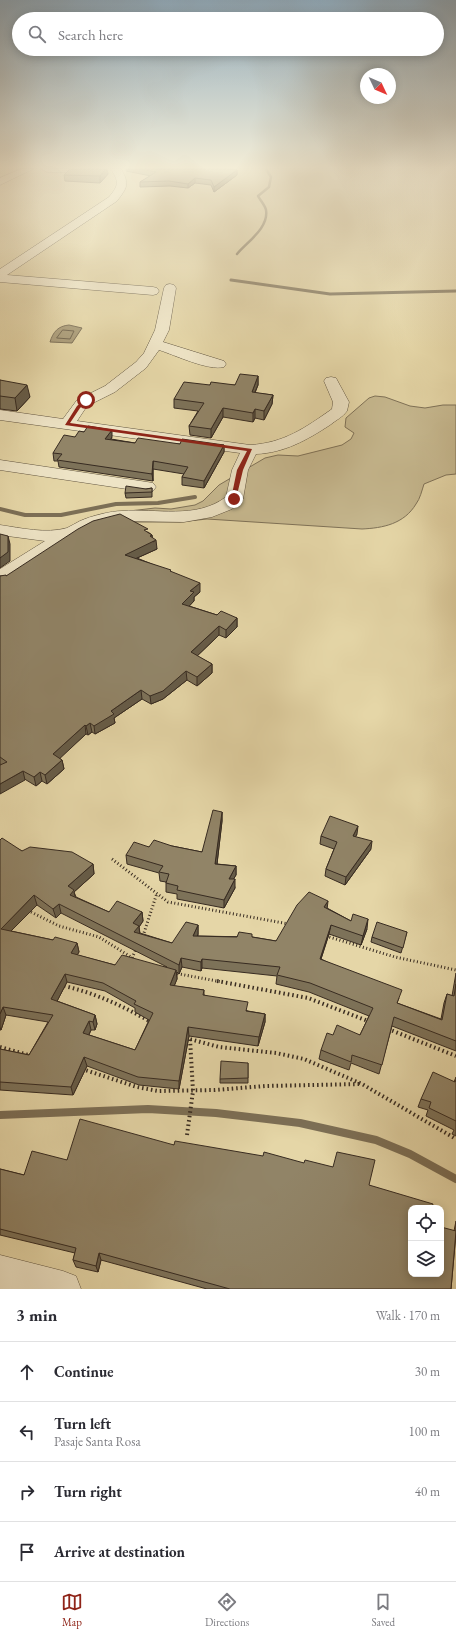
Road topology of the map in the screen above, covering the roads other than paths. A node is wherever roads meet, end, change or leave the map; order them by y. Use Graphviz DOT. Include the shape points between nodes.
graph roads {
  1 [pos="68,229"];
  2 [pos="0,274"];
  3 [pos="0,278"];
  4 [pos="170,288"];
  5 [pos="153,291"];
  6 [pos="155,344"];
  7 [pos="219,364"];
  8 [pos="331,381"];
  9 [pos="0,415"];
  10 [pos="66,424"];
  11 [pos="250,450"];
  12 [pos="0,465"];
  13 [pos="147,487"];
  14 [pos="0,530"];
  15 [pos="72,532"];
  16 [pos="30,535"];
  17 [pos="38,554"];
  18 [pos="0,578"];
  19 [pos="0,1273"];
  20 [pos="63,1289"];
  1 -- 2 [label="street"];
  3 -- 5 [label="street"];
  4 -- 6 [label="street" via="162,330"];
  6 -- 7 [label="street"];
  6 -- 10 [label="street" via="141,365 110,389 82,404"];
  8 -- 11 [label="street" via="341,402 340,411 292,442 265,450"];
  9 -- 10 [label="street"];
  10 -- 11 [label="street"];
  11 -- 15 [label="street" via="240,470 234,499 226,505 206,513 184,517 108,518"];
  12 -- 13 [label="street"];
  14 -- 16 [label="street"];
  15 -- 16 [label="street"];
  15 -- 17 [label="street"];
  16 -- 17 [label="street"];
  17 -- 18 [label="street"];
  19 -- 20 [label="street"];
}
